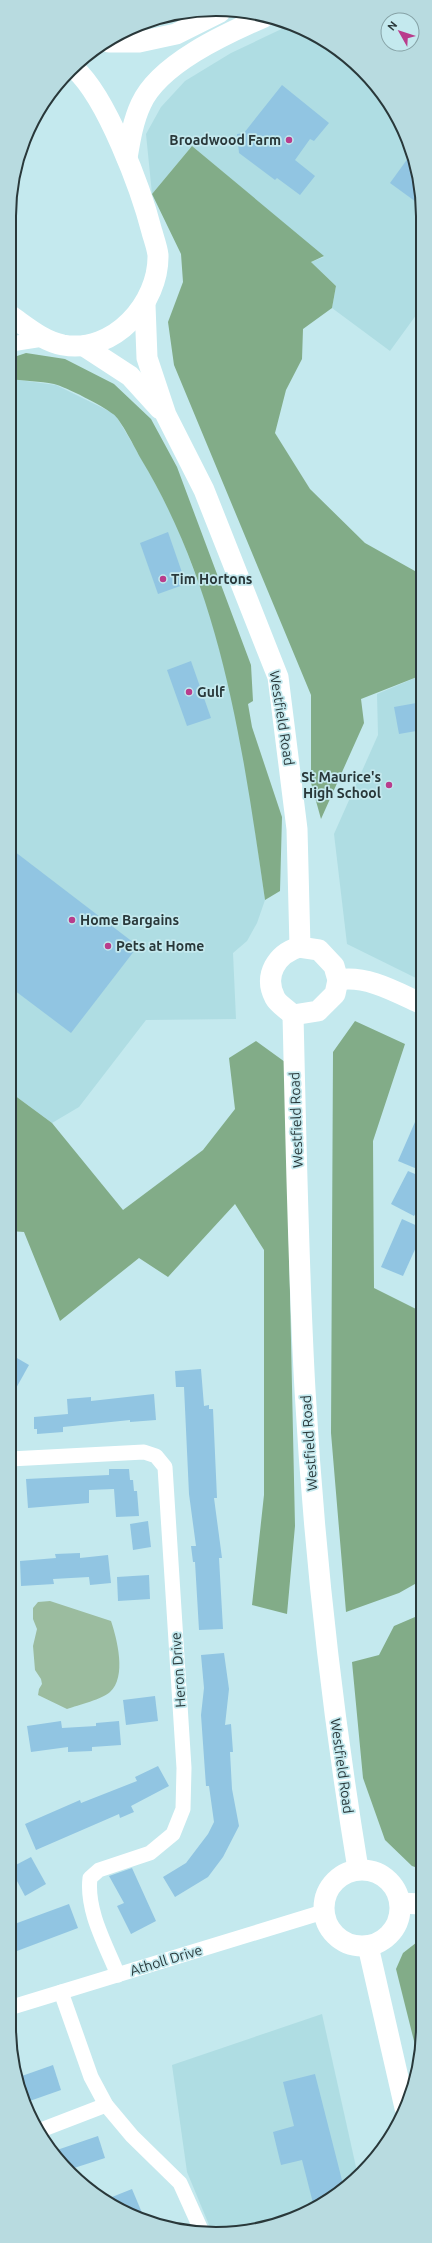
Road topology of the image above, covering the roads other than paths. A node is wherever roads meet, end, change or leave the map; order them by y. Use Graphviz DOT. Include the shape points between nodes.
graph roads {
  1 [pos="212,16"];
  2 [pos="257,21"];
  3 [pos="118,42"];
  4 [pos="78,72"];
  5 [pos="127,158"];
  6 [pos="145,305"];
  7 [pos="16,319"];
  8 [pos="43,338"];
  9 [pos="16,343"];
  10 [pos="84,346"];
  11 [pos="166,415"];
  12 [pos="300,948"];
  13 [pos="338,980"];
  14 [pos="416,1001"];
  15 [pos="293,1015"];
  16 [pos="16,1459"];
  17 [pos="358,1869"];
  18 [pos="400,1903"];
  19 [pos="416,1904"];
  20 [pos="323,1912"];
  21 [pos="368,1946"];
  22 [pos="118,1975"];
  23 [pos="61,1992"];
  24 [pos="16,2006"];
  25 [pos="403,2098"];
  26 [pos="106,2105"];
  27 [pos="44,2129"];
  28 [pos="200,2226"];
  1 -- 3 [label="main road" via="176,34 139,42"];
  2 -- 5 [label="main road" via="170,68 152,85 140,104"];
  4 -- 5 [label="main road" via="87,82"];
  5 -- 6 [label="main road" via="147,213 158,254 156,279"];
  6 -- 10 [label="main road" via="117,333"];
  6 -- 11 [label="main road, Westfield Road" via="147,358"];
  7 -- 8 [label="main road"];
  8 -- 9 [label="street"];
  8 -- 10 [label="main road" via="63,345"];
  10 -- 11 [label="main road, Westfield Road" via="130,376"];
  11 -- 12 [label="main road, Westfield Road" via="204,490 278,677 298,829"];
  12 -- 13 [label="main road" via="319,950 334,966"];
  12 -- 15 [label="main road" via="288,950 276,961 270,976 275,999"];
  13 -- 14 [label="main road" via="374,983"];
  13 -- 15 [label="main road" via="335,994 318,1011"];
  15 -- 17 [label="main road, Westfield Road" via="306,1414 319,1571 338,1742"];
  16 -- 22 [label="street, Heron Drive" via="144,1452 156,1456 165,1467 184,1768 183,1809 173,1834 150,1853 99,1870 90,1878 88,1890 92,1909"];
  17 -- 18 [label="main road" via="368,1870 387,1879 397,1892"];
  17 -- 20 [label="main road" via="339,1876 328,1888 323,1902"];
  18 -- 19 [label="main road"];
  18 -- 21 [label="main road" via="400,1914 394,1929 387,1937"];
  20 -- 21 [label="main road" via="331,1931 345,1943"];
  20 -- 22 [label="street, Atholl Drive"];
  21 -- 25 [label="main road"];
  22 -- 23 [label="street, Atholl Drive"];
  23 -- 24 [label="street, Atholl Drive"];
  23 -- 26 [label="street" via="91,2077"];
  26 -- 27 [label="street"];
  26 -- 28 [label="street" via="132,2136 180,2183"];
}
